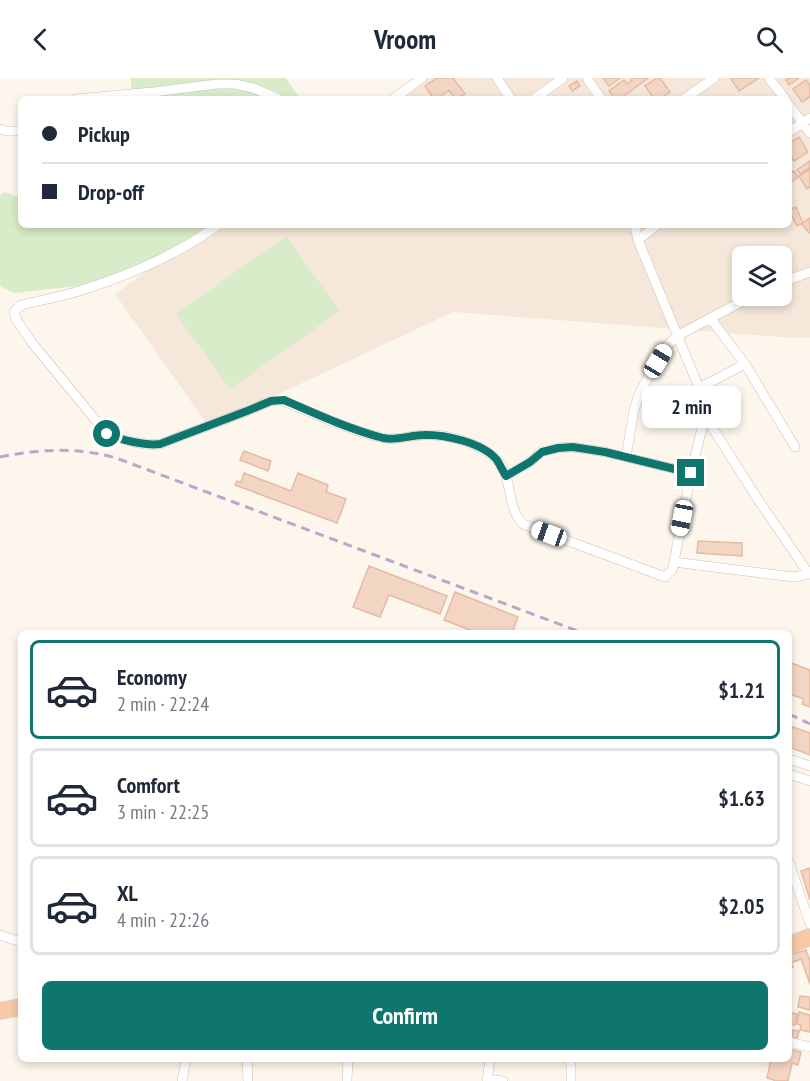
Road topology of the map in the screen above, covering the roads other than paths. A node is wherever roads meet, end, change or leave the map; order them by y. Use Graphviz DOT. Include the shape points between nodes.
graph roads {
  1 [pos="422,78"];
  2 [pos="497,78"];
  3 [pos="563,78"];
  4 [pos="587,78"];
  5 [pos="714,78"];
  6 [pos="769,78"];
  7 [pos="109,96"];
  8 [pos="272,96"];
  9 [pos="397,96"];
  10 [pos="509,96"];
  11 [pos="538,96"];
  12 [pos="599,96"];
  13 [pos="688,96"];
  14 [pos="783,96"];
  15 [pos="792,108"];
  16 [pos="806,120"];
  17 [pos="0,129"];
  18 [pos="792,130"];
  19 [pos="18,131"];
  20 [pos="810,134"];
  21 [pos="214,228"];
  22 [pos="636,228"];
  23 [pos="653,228"];
  24 [pos="638,240"];
  25 [pos="810,272"];
  26 [pos="792,278"];
  27 [pos="733,306"];
  28 [pos="710,318"];
  29 [pos="677,336"];
  30 [pos="745,364"];
  31 [pos="699,388"];
  32 [pos="705,416"];
  33 [pos="795,447"];
  34 [pos="626,457"];
  35 [pos="691,473"];
  36 [pos="506,476"];
  37 [pos="674,562"];
  38 [pos="809,573"];
  39 [pos="792,760"];
  40 [pos="810,766"];
  41 [pos="792,775"];
  42 [pos="810,781"];
  43 [pos="792,871"];
  44 [pos="810,924"];
  45 [pos="0,935"];
  46 [pos="810,937"];
  47 [pos="18,941"];
  48 [pos="792,944"];
  49 [pos="18,1008"];
  50 [pos="0,1011"];
  51 [pos="792,1043"];
  52 [pos="810,1047"];
  53 [pos="185,1062"];
  54 [pos="247,1062"];
  55 [pos="348,1062"];
  56 [pos="490,1062"];
  57 [pos="570,1062"];
  58 [pos="487,1080"];
  59 [pos="182,1081"];
  60 [pos="248,1081"];
  61 [pos="347,1081"];
  62 [pos="503,1081"];
  63 [pos="571,1081"];
  1 -- 9 [label="street"];
  2 -- 10 [label="street"];
  3 -- 11 [label="street"];
  4 -- 12 [label="street"];
  5 -- 13 [label="street"];
  6 -- 14 [label="street"];
  7 -- 8 [label="street" via="236,84"];
  15 -- 16 [label="street"];
  16 -- 18 [label="street"];
  16 -- 20 [label="street"];
  17 -- 19 [label="street"];
  21 -- 36 [label="street" via="138,269 16,309 17,321 33,344 107,434 160,444 271,401 284,400 386,439 426,435 464,441 496,459"];
  22 -- 24 [label="street"];
  23 -- 24 [label="street"];
  24 -- 29 [label="street"];
  25 -- 26 [label="street"];
  27 -- 28 [label="street"];
  28 -- 29 [label="street"];
  28 -- 30 [label="street"];
  29 -- 31 [label="street"];
  29 -- 34 [label="street" via="665,348 640,392"];
  30 -- 31 [label="street"];
  30 -- 33 [label="street"];
  31 -- 32 [label="street"];
  32 -- 35 [label="street"];
  32 -- 38 [label="street"];
  34 -- 35 [label="street"];
  34 -- 36 [label="street" via="558,448 542,452"];
  35 -- 37 [label="street"];
  36 -- 37 [label="street" via="515,513 523,524 665,577"];
  37 -- 38 [label="street" via="795,577"];
  39 -- 40 [label="street"];
  41 -- 42 [label="street"];
  43 -- 44 [label="street"];
  45 -- 47 [label="street"];
  46 -- 48 [label="highway"];
  49 -- 50 [label="highway"];
  51 -- 52 [label="street"];
  53 -- 59 [label="street"];
  54 -- 60 [label="street"];
  55 -- 61 [label="street"];
  56 -- 58 [label="street"];
  57 -- 63 [label="street"];
  58 -- 62 [label="street"];
}
